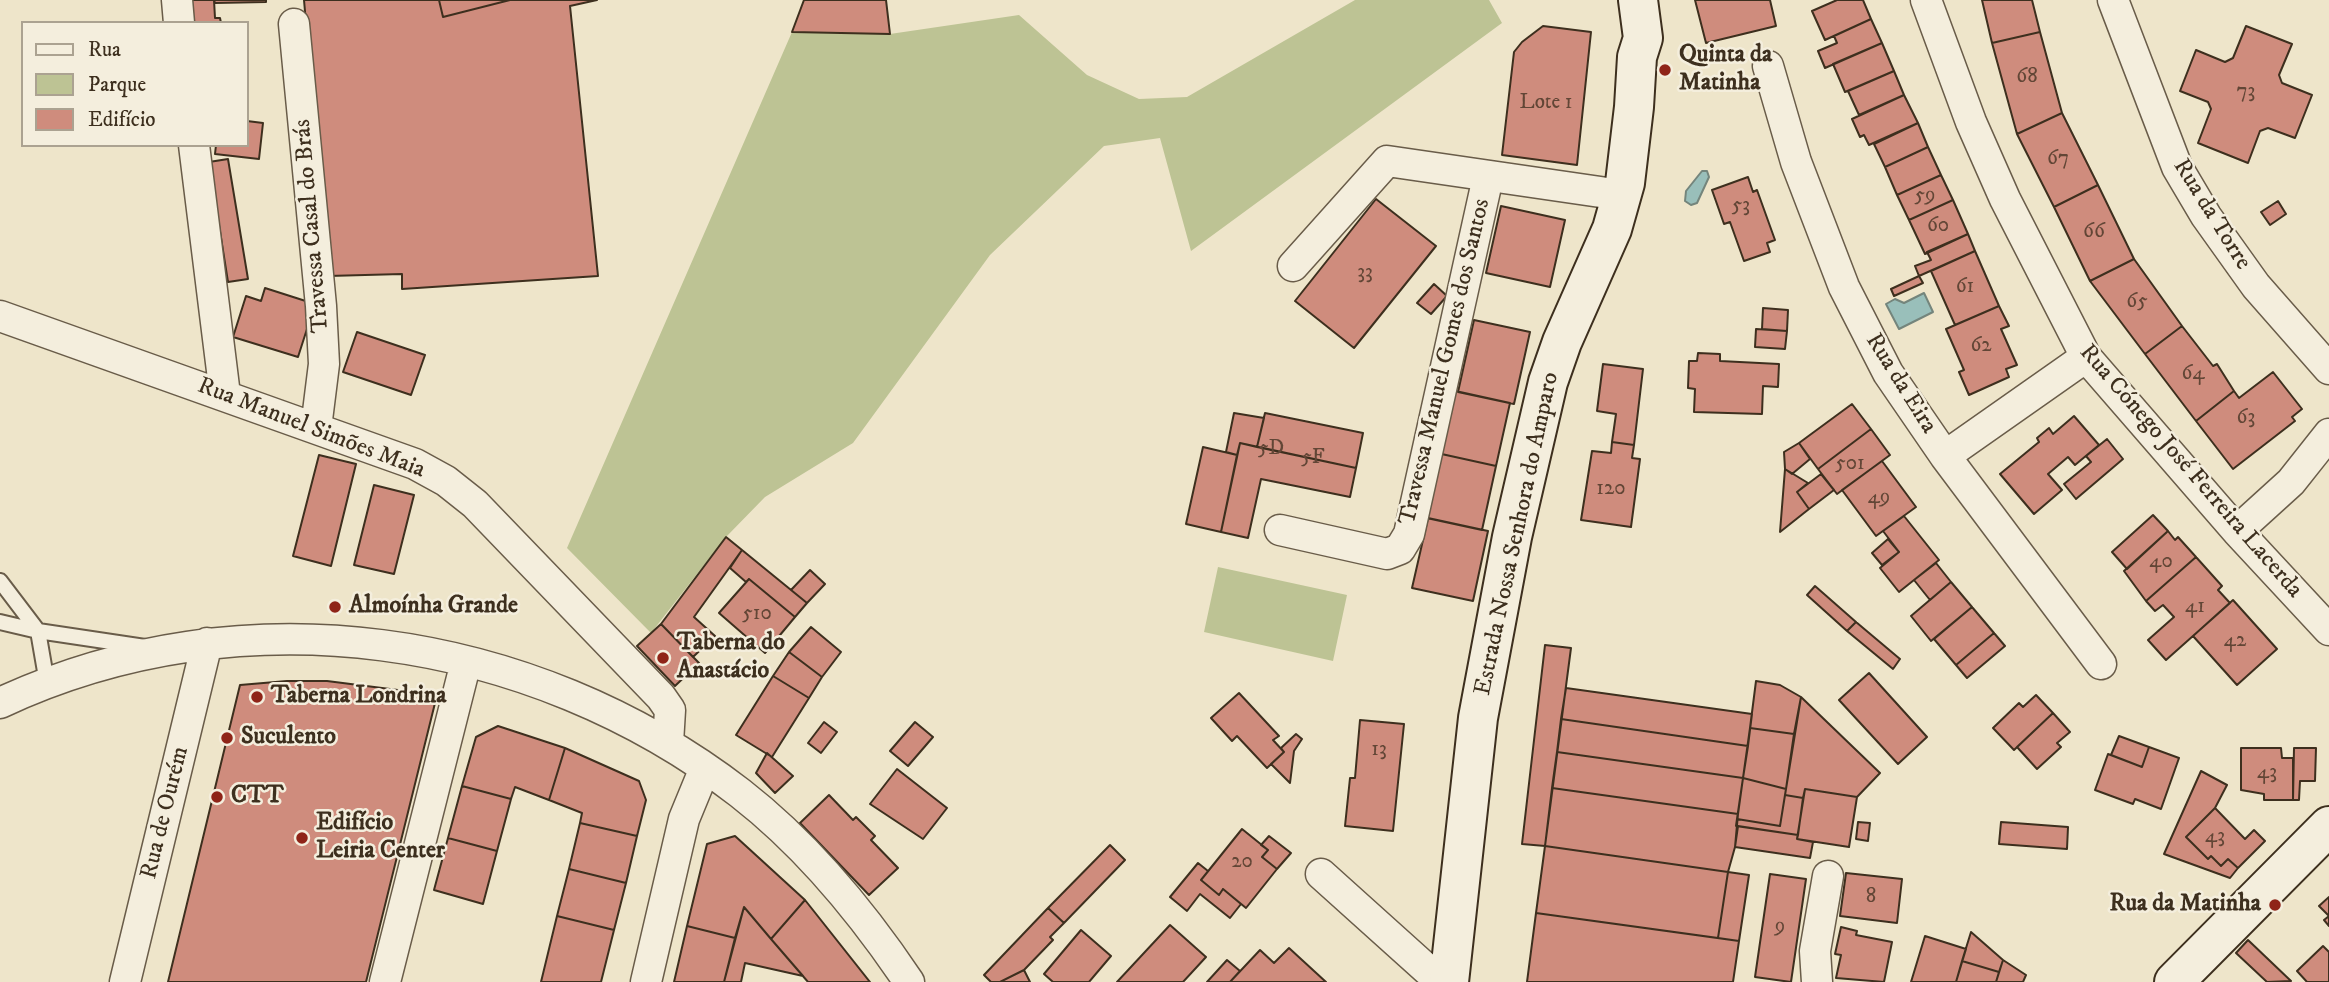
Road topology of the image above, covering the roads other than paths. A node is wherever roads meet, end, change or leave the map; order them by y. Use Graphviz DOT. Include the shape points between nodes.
graph roads {
  1 [pos="177,0"];
  2 [pos="1622,0"];
  3 [pos="1638,0"];
  4 [pos="1926,0"];
  5 [pos="2113,0"];
  6 [pos="179,21"];
  7 [pos="294,24"];
  8 [pos="1637,57"];
  9 [pos="1768,66"];
  10 [pos="194,147"];
  11 [pos="1488,177"];
  12 [pos="1621,195"];
  13 [pos="1293,265"];
  14 [pos="0,316"];
  15 [pos="2086,358"];
  16 [pos="2329,369"];
  17 [pos="225,395"];
  18 [pos="316,428"];
  19 [pos="2329,433"];
  20 [pos="1945,456"];
  21 [pos="1280,530"];
  22 [pos="2237,531"];
  23 [pos="0,581"];
  24 [pos="0,622"];
  25 [pos="2329,630"];
  26 [pos="38,631"];
  27 [pos="207,643"];
  28 [pos="163,650"];
  29 [pos="466,662"];
  30 [pos="2101,664"];
  31 [pos="47,683"];
  32 [pos="0,703"];
  33 [pos="668,743"];
  34 [pos="705,768"];
  35 [pos="2329,826"];
  36 [pos="1321,874"];
  37 [pos="1828,876"];
  38 [pos="125,982"];
  39 [pos="385,982"];
  40 [pos="646,982"];
  41 [pos="909,982"];
  42 [pos="1441,982"];
  43 [pos="1449,982"];
  44 [pos="1817,982"];
  45 [pos="2174,982"];
  1 -- 6 [label="street"];
  2 -- 8 [label="main road, Estrada Nossa Senhora do Amparo" via="1628,40"];
  3 -- 8 [label="main road, Estrada Nossa Senhora do Amparo" via="1643,38"];
  4 -- 15 [label="street, Rua Cónego José Ferreira Lacerda" via="2005,199"];
  5 -- 16 [label="street, Rua da Torre" via="2177,167 2256,286"];
  7 -- 18 [label="street, Travessa Casal do Brás" via="321,306 324,364"];
  8 -- 12 [label="main road, Estrada Nossa Senhora do Amparo" via="1630,155"];
  9 -- 20 [label="street, Rua da Eira" via="1796,162 1844,287 1888,373"];
  10 -- 17 [label="street"];
  11 -- 12 [label="street"];
  11 -- 13 [label="street" via="1387,161"];
  11 -- 21 [label="street, Travessa Manuel Gomes dos Santos" via="1409,534 1400,549 1387,554"];
  12 -- 43 [label="main road, Estrada Nossa Senhora do Amparo" via="1612,229 1548,382 1512,537 1478,718"];
  14 -- 17 [label="street, Rua Manuel Simões Maia"];
  15 -- 20 [label="street"];
  15 -- 22 [label="street, Rua Cónego José Ferreira Lacerda"];
  17 -- 18 [label="street, Rua Manuel Simões Maia"];
  18 -- 33 [label="street, Rua Manuel Simões Maia" via="415,464 475,505 661,697 670,710"];
  19 -- 22 [label="street" via="2291,482"];
  20 -- 30 [label="street, Rua da Eira"];
  22 -- 25 [label="street, Rua Cónego José Ferreira Lacerda"];
  23 -- 26 [label="lane"];
  24 -- 26 [label="lane"];
  26 -- 28 [label="lane"];
  26 -- 31 [label="lane"];
  27 -- 28 [label="street"];
  27 -- 29 [label="street" via="316,638 402,646"];
  27 -- 38 [label="street, Rua de Ourém"];
  28 -- 31 [label="street"];
  29 -- 33 [label="street" via="549,687"];
  29 -- 39 [label="street"];
  31 -- 32 [label="street"];
  33 -- 34 [label="street"];
  34 -- 40 [label="street" via="684,819"];
  34 -- 41 [label="street" via="743,795 823,871 870,924"];
  35 -- 45 [label="main road"];
  36 -- 42 [label="street"];
  37 -- 44 [label="street" via="1815,951"];
}
